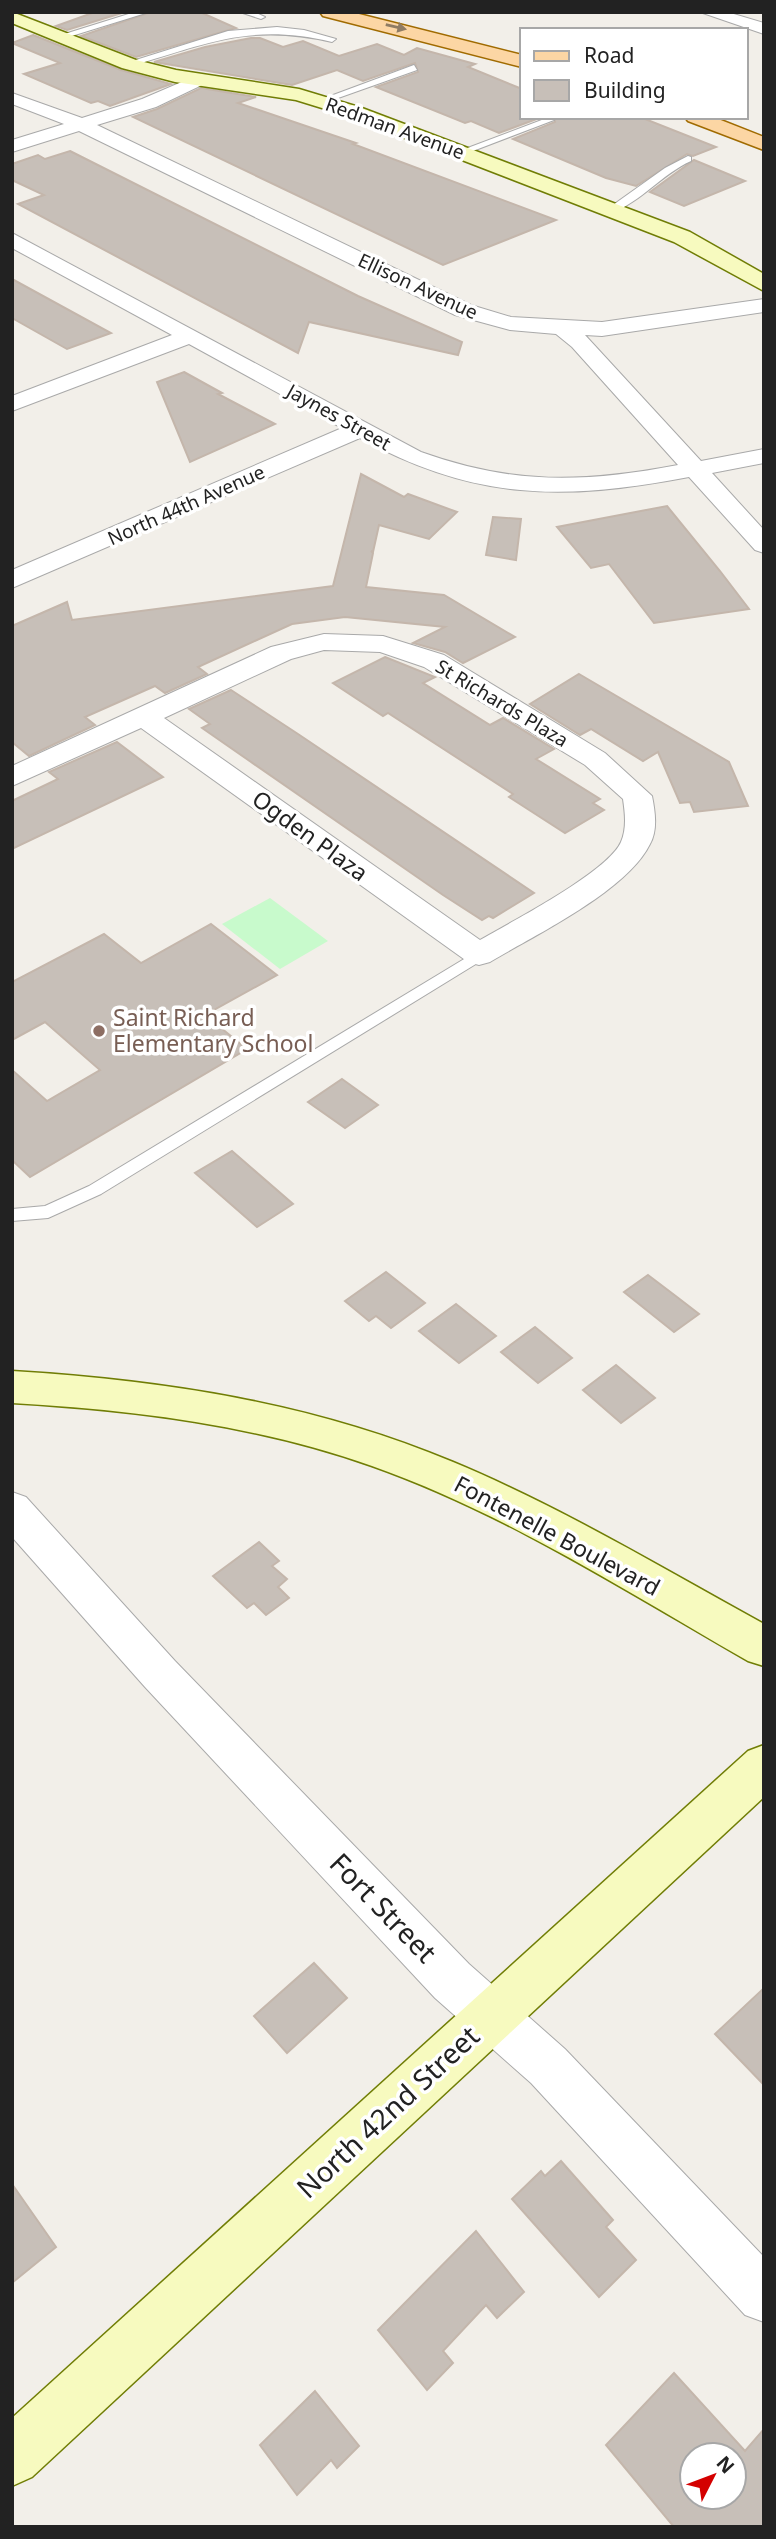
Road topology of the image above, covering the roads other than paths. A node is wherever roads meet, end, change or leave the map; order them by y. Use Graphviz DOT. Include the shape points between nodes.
graph roads {
  1 [pos="145,12"];
  2 [pos="244,12"];
  3 [pos="329,12"];
  4 [pos="401,12"];
  5 [pos="708,12"];
  6 [pos="12,16"];
  7 [pos="261,17"];
  8 [pos="764,29"];
  9 [pos="59,37"];
  10 [pos="332,39"];
  11 [pos="520,42"];
  12 [pos="520,60"];
  13 [pos="127,64"];
  14 [pos="414,68"];
  15 [pos="198,80"];
  16 [pos="12,98"];
  17 [pos="321,100"];
  18 [pos="700,119"];
  19 [pos="550,120"];
  20 [pos="80,124"];
  21 [pos="764,144"];
  22 [pos="12,146"];
  23 [pos="462,152"];
  24 [pos="688,159"];
  25 [pos="611,209"];
  26 [pos="12,239"];
  27 [pos="764,284"];
  28 [pos="764,305"];
  29 [pos="562,328"];
  30 [pos="190,336"];
  31 [pos="12,404"];
  32 [pos="360,429"];
  33 [pos="764,456"];
  34 [pos="694,468"];
  35 [pos="764,545"];
  36 [pos="12,580"];
  37 [pos="142,716"];
  38 [pos="12,777"];
  39 [pos="479,954"];
  40 [pos="12,1215"];
  41 [pos="12,1387"];
  42 [pos="12,1509"];
  43 [pos="764,1647"];
  44 [pos="764,1766"];
  45 [pos="492,2016"];
  46 [pos="764,2296"];
  47 [pos="12,2457"];
  1 -- 9 [label="lane"];
  2 -- 7 [label="lane"];
  3 -- 12 [label="main road, one-way"];
  4 -- 11 [label="main road"];
  5 -- 8 [label="street"];
  6 -- 9 [label="street, Redman Avenue"];
  9 -- 13 [label="street, Redman Avenue"];
  10 -- 13 [label="lane" via="301,29 262,27"];
  13 -- 15 [label="street, Redman Avenue"];
  14 -- 17 [label="lane"];
  15 -- 17 [label="street, Redman Avenue"];
  15 -- 20 [label="street" via="149,103"];
  16 -- 20 [label="street, Ellison Avenue"];
  17 -- 23 [label="street, Redman Avenue"];
  18 -- 21 [label="main road"];
  19 -- 23 [label="lane"];
  20 -- 22 [label="street"];
  20 -- 29 [label="street, Ellison Avenue" via="463,310 510,323"];
  23 -- 25 [label="street, Redman Avenue"];
  24 -- 25 [label="lane"];
  25 -- 27 [label="street, Redman Avenue" via="713,251"];
  26 -- 30 [label="street, Jaynes Street"];
  28 -- 29 [label="street" via="602,329"];
  29 -- 34 [label="street"];
  30 -- 31 [label="street"];
  30 -- 32 [label="street, Jaynes Street"];
  32 -- 34 [label="street, Jaynes Street" via="438,468 513,486 583,487"];
  32 -- 36 [label="street, North 44th Avenue"];
  33 -- 34 [label="street, Jaynes Street"];
  34 -- 35 [label="street"];
  37 -- 38 [label="street, St Richards Plaza"];
  37 -- 39 [label="street, Ogden Plaza"];
  37 -- 39 [label="street, St Richards Plaza" via="281,653 324,642 383,644 434,661 595,759 637,796 641,821 636,846 609,873"];
  39 -- 40 [label="lane" via="95,1190 48,1212"];
  41 -- 43 [label="street, Fontenelle Boulevard" via="151,1398 252,1415 354,1444 435,1473 517,1510"];
  42 -- 45 [label="street, Fort Street" via="160,1674 452,1981"];
  44 -- 45 [label="street, North 42nd Street"];
  45 -- 46 [label="street, Fort Street" via="548,2067"];
  45 -- 47 [label="street, North 42nd Street"];
}
